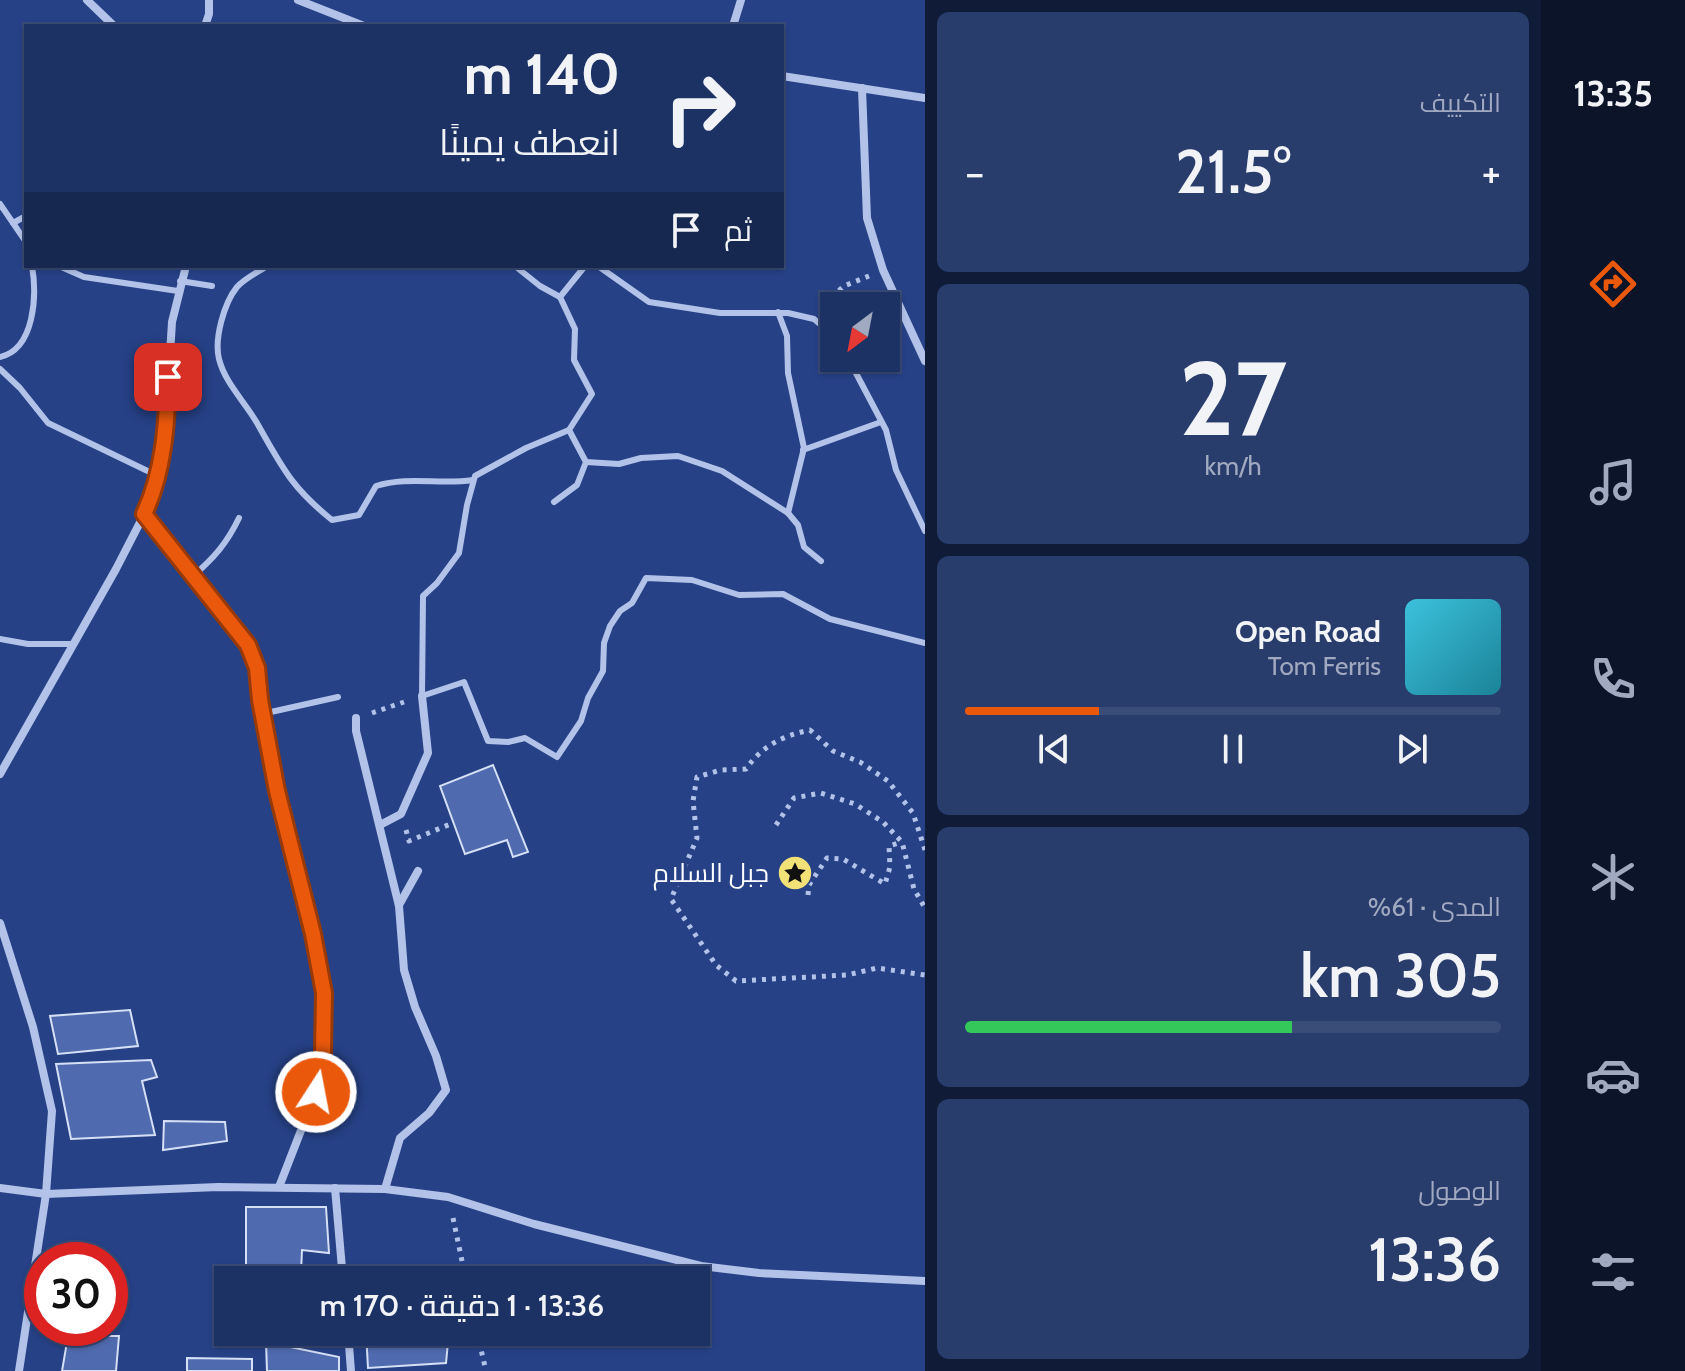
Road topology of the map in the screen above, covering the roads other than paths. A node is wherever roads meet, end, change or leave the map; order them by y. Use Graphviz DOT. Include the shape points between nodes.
graph roads {
  1 [pos="87,0"];
  2 [pos="209,0"];
  3 [pos="298,0"];
  4 [pos="741,0"];
  5 [pos="112,24"];
  6 [pos="206,24"];
  7 [pos="359,24"];
  8 [pos="734,24"];
  9 [pos="784,76"];
  10 [pos="862,88"];
  11 [pos="925,98"];
  12 [pos="0,204"];
  13 [pos="24,217"];
  14 [pos="13,223"];
  15 [pos="24,239"];
  16 [pos="32,268"];
  17 [pos="64,268"];
  18 [pos="185,268"];
  19 [pos="264,268"];
  20 [pos="518,268"];
  21 [pos="583,268"];
  22 [pos="601,268"];
  23 [pos="179,286"];
  24 [pos="212,286"];
  25 [pos="560,297"];
  26 [pos="778,312"];
  27 [pos="820,324"];
  28 [pos="0,357"];
  29 [pos="925,361"];
  30 [pos="0,369"];
  31 [pos="855,372"];
  32 [pos="881,422"];
  33 [pos="569,430"];
  34 [pos="803,450"];
  35 [pos="586,462"];
  36 [pos="158,476"];
  37 [pos="473,480"];
  38 [pos="554,502"];
  39 [pos="788,513"];
  40 [pos="144,514"];
  41 [pos="239,518"];
  42 [pos="925,531"];
  43 [pos="821,561"];
  44 [pos="193,576"];
  45 [pos="0,639"];
  46 [pos="925,643"];
  47 [pos="73,644"];
  48 [pos="422,696"];
  49 [pos="338,697"];
  50 [pos="262,714"];
  51 [pos="356,718"];
  52 [pos="0,774"];
  53 [pos="380,825"];
  54 [pos="418,871"];
  55 [pos="399,906"];
  56 [pos="0,923"];
  57 [pos="279,1187"];
  58 [pos="0,1188"];
  59 [pos="335,1188"];
  60 [pos="385,1189"];
  61 [pos="46,1194"];
  62 [pos="342,1266"];
  63 [pos="925,1281"];
  64 [pos="349,1346"];
  65 [pos="19,1371"];
  66 [pos="351,1371"];
  1 -- 5 [label="street"];
  2 -- 6 [label="street"];
  3 -- 7 [label="street"];
  4 -- 8 [label="street"];
  9 -- 10 [label="street"];
  10 -- 11 [label="street"];
  10 -- 29 [label="street" via="867,218 883,270"];
  12 -- 14 [label="lane"];
  13 -- 14 [label="lane"];
  14 -- 15 [label="lane"];
  16 -- 28 [label="lane" via="36,288 26,337 12,354"];
  17 -- 23 [label="lane" via="84,277"];
  18 -- 23 [label="street"];
  19 -- 37 [label="lane" via="237,287 227,306 218,357 284,473 308,501 332,520 359,515 376,486"];
  20 -- 25 [label="lane"];
  21 -- 25 [label="lane"];
  22 -- 26 [label="lane" via="649,302 720,313"];
  23 -- 24 [label="lane"];
  23 -- 36 [label="street"];
  25 -- 33 [label="lane" via="575,329 574,360 592,394"];
  26 -- 27 [label="lane"];
  26 -- 34 [label="lane" via="787,336 788,373"];
  30 -- 36 [label="lane" via="48,423"];
  31 -- 32 [label="lane"];
  32 -- 34 [label="lane"];
  32 -- 42 [label="lane" via="896,470"];
  33 -- 35 [label="lane"];
  33 -- 37 [label="lane"];
  34 -- 39 [label="lane"];
  35 -- 38 [label="lane" via="577,485"];
  35 -- 39 [label="lane" via="619,464 678,456 722,471"];
  36 -- 40 [label="street"];
  37 -- 48 [label="lane" via="459,553 423,596"];
  39 -- 43 [label="lane" via="804,547"];
  40 -- 44 [label="street"];
  40 -- 47 [label="street"];
  41 -- 44 [label="lane" via="215,558"];
  44 -- 50 [label="street" via="248,645 257,668"];
  45 -- 47 [label="lane"];
  46 -- 48 [label="lane" via="830,619 783,594 739,595 692,580 646,578 610,626 603,671 581,721 557,757 525,738 488,741 464,682"];
  47 -- 52 [label="street"];
  48 -- 53 [label="street" via="428,753 401,814"];
  49 -- 50 [label="lane"];
  50 -- 57 [label="street" via="324,993 316,1092"];
  51 -- 53 [label="street"];
  53 -- 55 [label="street"];
  54 -- 55 [label="street"];
  55 -- 60 [label="street" via="404,970 446,1090 400,1138"];
  56 -- 61 [label="street" via="33,1027 52,1111"];
  57 -- 59 [label="street"];
  57 -- 61 [label="street"];
  58 -- 61 [label="street"];
  59 -- 60 [label="street"];
  59 -- 62 [label="street"];
  60 -- 63 [label="street" via="448,1197 701,1266"];
  61 -- 65 [label="street"];
  64 -- 66 [label="street"];
}
